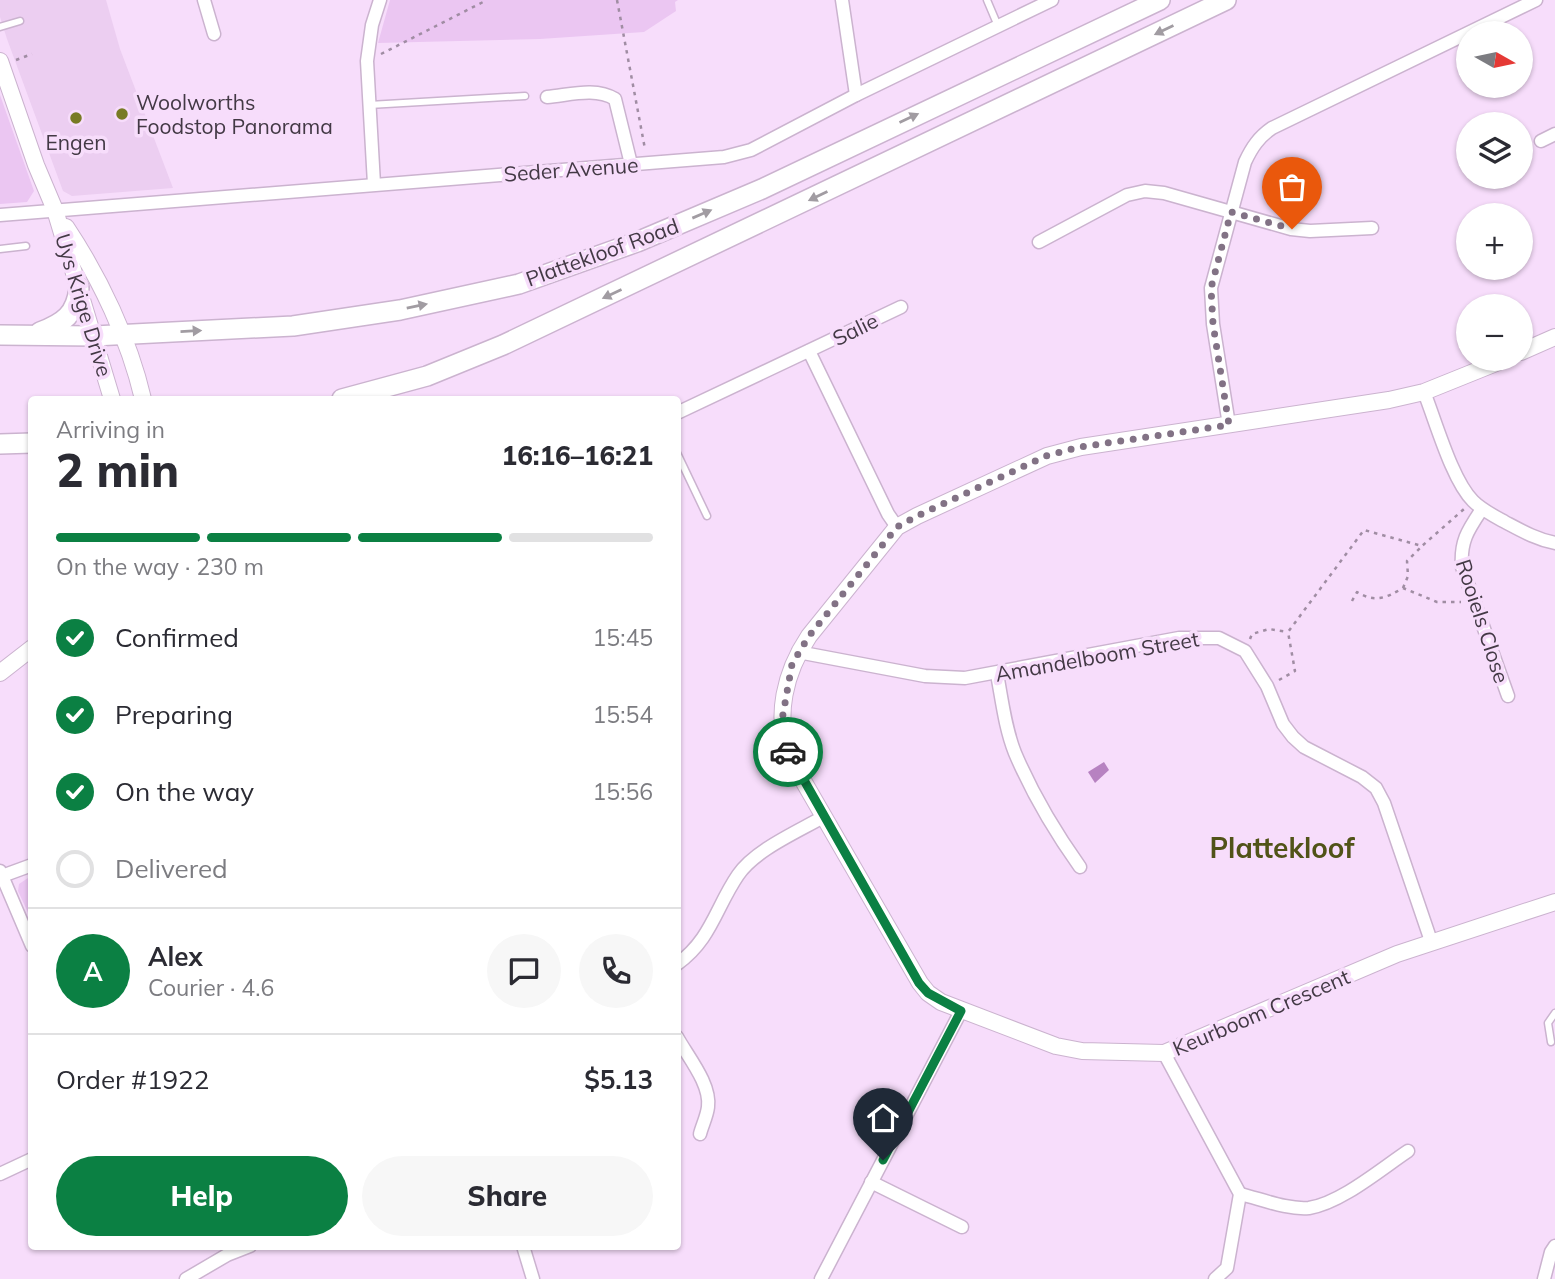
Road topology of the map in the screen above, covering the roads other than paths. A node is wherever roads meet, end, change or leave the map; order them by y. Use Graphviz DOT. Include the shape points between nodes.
graph roads {
  1 [pos="204,0"];
  2 [pos="380,0"];
  3 [pos="842,0"];
  4 [pos="987,0"];
  5 [pos="1052,0"];
  6 [pos="1160,0"];
  7 [pos="1226,0"];
  8 [pos="1536,0"];
  9 [pos="20,21"];
  10 [pos="998,26"];
  11 [pos="0,27"];
  12 [pos="214,34"];
  13 [pos="0,61"];
  14 [pos="856,95"];
  15 [pos="525,96"];
  16 [pos="547,97"];
  17 [pos="369,105"];
  18 [pos="1555,134"];
  19 [pos="1541,141"];
  20 [pos="631,164"];
  21 [pos="374,184"];
  22 [pos="55,210"];
  23 [pos="1231,212"];
  24 [pos="0,215"];
  25 [pos="1372,228"];
  26 [pos="1039,242"];
  27 [pos="26,246"];
  28 [pos="0,249"];
  29 [pos="79,288"];
  30 [pos="901,307"];
  31 [pos="123,334"];
  32 [pos="0,335"];
  33 [pos="33,335"];
  34 [pos="94,336"];
  35 [pos="1555,337"];
  36 [pos="1533,347"];
  37 [pos="809,351"];
  38 [pos="1476,371"];
  39 [pos="1424,392"];
  40 [pos="111,396"];
  41 [pos="142,396"];
  42 [pos="353,396"];
  43 [pos="681,410"];
  44 [pos="1229,425"];
  45 [pos="0,443"];
  46 [pos="28,443"];
  47 [pos="681,461"];
  48 [pos="1477,505"];
  49 [pos="707,516"];
  50 [pos="897,527"];
  51 [pos="1555,543"];
  52 [pos="28,651"];
  53 [pos="798,653"];
  54 [pos="28,662"];
  55 [pos="0,673"];
  56 [pos="997,674"];
  57 [pos="1508,696"];
  58 [pos="823,817"];
  59 [pos="28,866"];
  60 [pos="1080,867"];
  61 [pos="1,873"];
  62 [pos="1555,902"];
  63 [pos="28,937"];
  64 [pos="1431,941"];
  65 [pos="681,960"];
  66 [pos="961,1011"];
  67 [pos="1555,1013"];
  68 [pos="1551,1042"];
  69 [pos="681,1044"];
  70 [pos="1164,1053"];
  71 [pos="700,1134"];
  72 [pos="1408,1152"];
  73 [pos="28,1161"];
  74 [pos="0,1174"];
  75 [pos="872,1182"];
  76 [pos="1240,1194"];
  77 [pos="962,1227"];
  78 [pos="1555,1246"];
  79 [pos="240,1250"];
  80 [pos="524,1250"];
  81 [pos="1230,1274"];
  82 [pos="186,1279"];
  83 [pos="533,1279"];
  84 [pos="821,1279"];
  85 [pos="1215,1279"];
  86 [pos="1544,1279"];
  1 -- 12 [label="street"];
  2 -- 17 [label="street" via="367,61"];
  3 -- 14 [label="street"];
  4 -- 10 [label="lane"];
  5 -- 10 [label="street, Seder Avenue"];
  31 -- 6 [label="main road, Plattekloof Road, one-way" via="293,326 400,310 519,284 637,242 762,189"];
  7 -- 42 [label="main road, Plattekloof Road, one-way" via="503,345 427,376"];
  8 -- 23 [label="street" via="1260,136"];
  9 -- 11 [label="lane"];
  10 -- 14 [label="street, Seder Avenue"];
  13 -- 22 [label="street, Uys Krige Drive"];
  14 -- 20 [label="street, Seder Avenue" via="751,150 724,157"];
  15 -- 17 [label="lane"];
  16 -- 20 [label="street" via="596,92 615,99"];
  17 -- 21 [label="street"];
  18 -- 19 [label="street"];
  20 -- 21 [label="street, Seder Avenue"];
  21 -- 22 [label="street, Seder Avenue"];
  22 -- 24 [label="street, Seder Avenue"];
  22 -- 29 [label="street, Uys Krige Drive"];
  22 -- 31 [label="street, Uys Krige Drive"];
  23 -- 25 [label="street" via="1310,232"];
  23 -- 26 [label="street" via="1145,191 1127,195"];
  23 -- 44 [label="street" via="1211,288"];
  27 -- 28 [label="lane"];
  29 -- 33 [label="main road" via="69,317"];
  29 -- 34 [label="street, Uys Krige Drive"];
  30 -- 37 [label="street, Salie"];
  31 -- 34 [label="main road, Plattekloof Road"];
  31 -- 41 [label="street, Uys Krige Drive"];
  32 -- 33 [label="main road, Plattekloof Road"];
  33 -- 34 [label="main road, Plattekloof Road"];
  34 -- 40 [label="street, Uys Krige Drive"];
  35 -- 36 [label="street"];
  37 -- 43 [label="street, Salie"];
  37 -- 50 [label="street"];
  38 -- 39 [label="street, Keurboom Crescent"];
  39 -- 44 [label="street, Keurboom Crescent"];
  39 -- 48 [label="street" via="1458,477"];
  44 -- 50 [label="street, Keurboom Crescent" via="1046,456"];
  45 -- 46 [label="main road"];
  47 -- 49 [label="lane"];
  48 -- 51 [label="street" via="1531,536"];
  48 -- 57 [label="street, Rooiels Close" via="1461,549 1462,567"];
  50 -- 53 [label="street, Keurboom Crescent"];
  52 -- 55 [label="street"];
  53 -- 56 [label="street, Amandelboom Street" via="946,678"];
  53 -- 58 [label="street, Keurboom Crescent" via="787,683 783,737"];
  54 -- 55 [label="street"];
  56 -- 60 [label="street" via="1015,754 1058,836"];
  56 -- 64 [label="street, Amandelboom Street" via="1179,638 1219,638 1245,650 1293,737 1376,788"];
  58 -- 65 [label="street" via="747,864 708,933"];
  58 -- 66 [label="street, Keurboom Crescent" via="919,983"];
  59 -- 61 [label="street"];
  61 -- 63 [label="street"];
  62 -- 64 [label="street, Keurboom Crescent"];
  64 -- 70 [label="street, Keurboom Crescent"];
  66 -- 70 [label="street, Keurboom Crescent" via="1056,1046"];
  66 -- 75 [label="street"];
  67 -- 68 [label="lane" via="1547,1029"];
  69 -- 71 [label="street" via="708,1097"];
  70 -- 76 [label="street"];
  72 -- 76 [label="street" via="1344,1193 1310,1208"];
  73 -- 74 [label="street"];
  75 -- 77 [label="street"];
  75 -- 84 [label="street"];
  76 -- 81 [label="street"];
  78 -- 86 [label="street"];
  79 -- 82 [label="street"];
  80 -- 83 [label="street"];
  81 -- 85 [label="street"];
}
